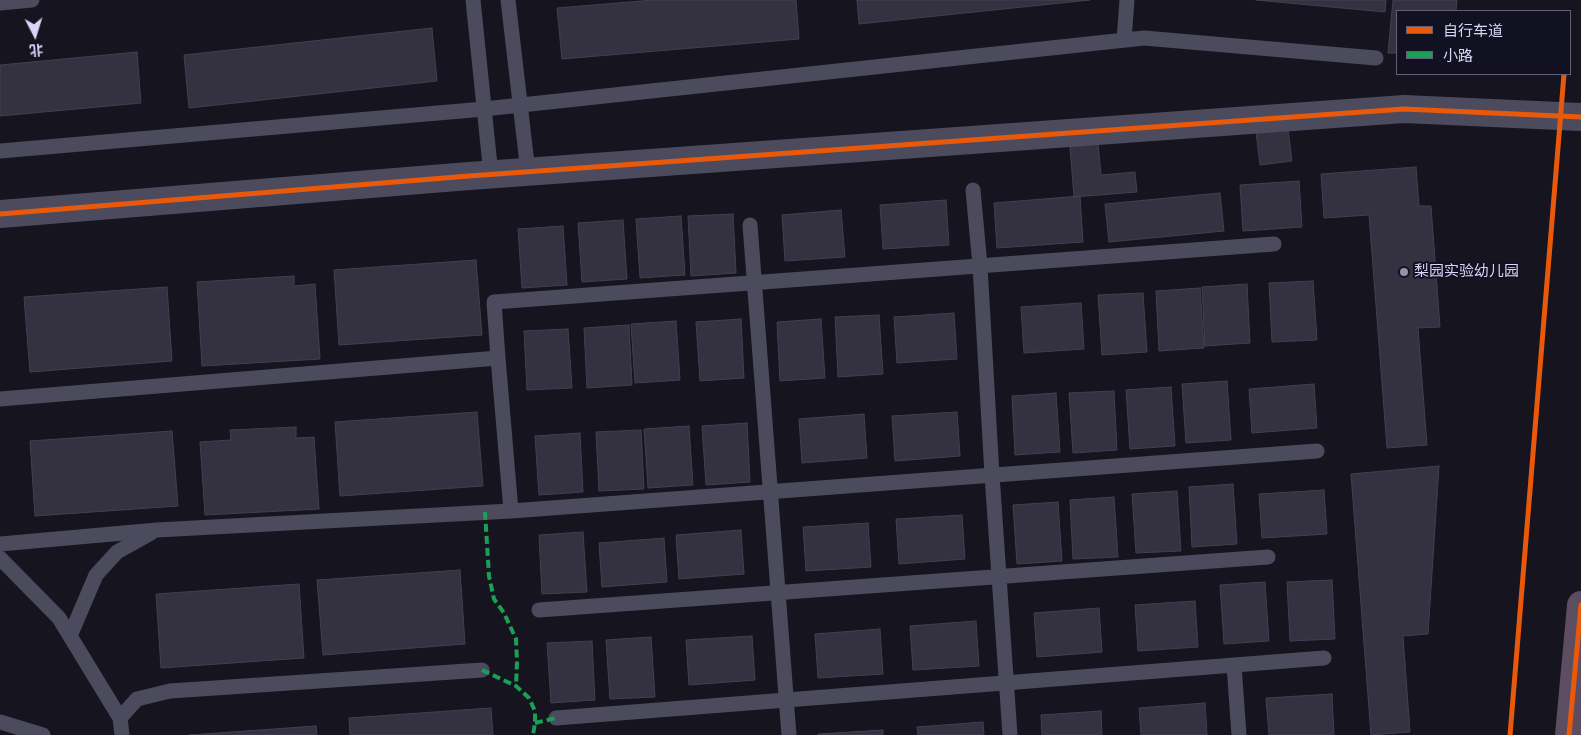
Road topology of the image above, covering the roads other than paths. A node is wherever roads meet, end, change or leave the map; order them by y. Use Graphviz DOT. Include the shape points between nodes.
graph roads {
  1 [pos="32,0"];
  2 [pos="473,0"];
  3 [pos="508,0"];
  4 [pos="1127,0"];
  5 [pos="0,3"];
  6 [pos="1124,40"];
  7 [pos="1376,58"];
  8 [pos="520,105"];
  9 [pos="484,109"];
  10 [pos="1581,117"];
  11 [pos="0,152"];
  12 [pos="528,172"];
  13 [pos="491,175"];
  14 [pos="973,190"];
  15 [pos="0,214"];
  16 [pos="750,225"];
  17 [pos="1274,244"];
  18 [pos="980,266"];
  19 [pos="755,283"];
  20 [pos="498,358"];
  21 [pos="0,398"];
  22 [pos="1318,451"];
  23 [pos="992,475"];
  24 [pos="771,492"];
  25 [pos="510,511"];
  26 [pos="157,530"];
  27 [pos="0,544"];
  28 [pos="1268,557"];
  29 [pos="0,558"];
  30 [pos="999,576"];
  31 [pos="779,593"];
  32 [pos="1581,605"];
  33 [pos="539,610"];
  34 [pos="70,636"];
  35 [pos="1324,658"];
  36 [pos="1234,665"];
  37 [pos="482,670"];
  38 [pos="1006,683"];
  39 [pos="786,700"];
  40 [pos="120,718"];
  41 [pos="556,718"];
  42 [pos="0,722"];
  43 [pos="43,735"];
  44 [pos="122,735"];
  45 [pos="789,735"];
  46 [pos="1010,735"];
  47 [pos="1239,735"];
  48 [pos="1569,735"];
  1 -- 5 [label="lane"];
  2 -- 9 [label="lane"];
  3 -- 8 [label="lane"];
  4 -- 6 [label="lane"];
  6 -- 7 [label="lane" via="1144,38"];
  6 -- 8 [label="lane"];
  8 -- 9 [label="lane"];
  8 -- 12 [label="lane"];
  9 -- 11 [label="lane"];
  9 -- 13 [label="lane"];
  10 -- 12 [label="street" via="1404,109"];
  12 -- 13 [label="street"];
  13 -- 15 [label="street"];
  14 -- 18 [label="lane"];
  16 -- 19 [label="lane"];
  17 -- 18 [label="lane"];
  18 -- 19 [label="lane"];
  18 -- 23 [label="lane"];
  19 -- 20 [label="lane" via="494,302"];
  19 -- 24 [label="lane"];
  20 -- 21 [label="lane"];
  20 -- 25 [label="lane"];
  22 -- 23 [label="lane"];
  23 -- 24 [label="lane"];
  23 -- 30 [label="lane"];
  24 -- 25 [label="lane"];
  24 -- 31 [label="lane"];
  25 -- 26 [label="lane"];
  26 -- 27 [label="lane"];
  26 -- 34 [label="lane" via="117,552 96,576"];
  28 -- 30 [label="lane"];
  29 -- 34 [label="lane" via="59,618"];
  30 -- 31 [label="lane"];
  30 -- 38 [label="lane"];
  31 -- 33 [label="lane"];
  31 -- 39 [label="lane"];
  32 -- 48 [label="highway"];
  34 -- 40 [label="lane"];
  35 -- 36 [label="lane"];
  36 -- 38 [label="lane"];
  36 -- 47 [label="lane"];
  37 -- 40 [label="lane" via="170,692 137,699"];
  38 -- 39 [label="lane"];
  38 -- 46 [label="lane"];
  39 -- 41 [label="lane"];
  39 -- 45 [label="lane"];
  40 -- 44 [label="lane"];
  42 -- 43 [label="lane"];
}
